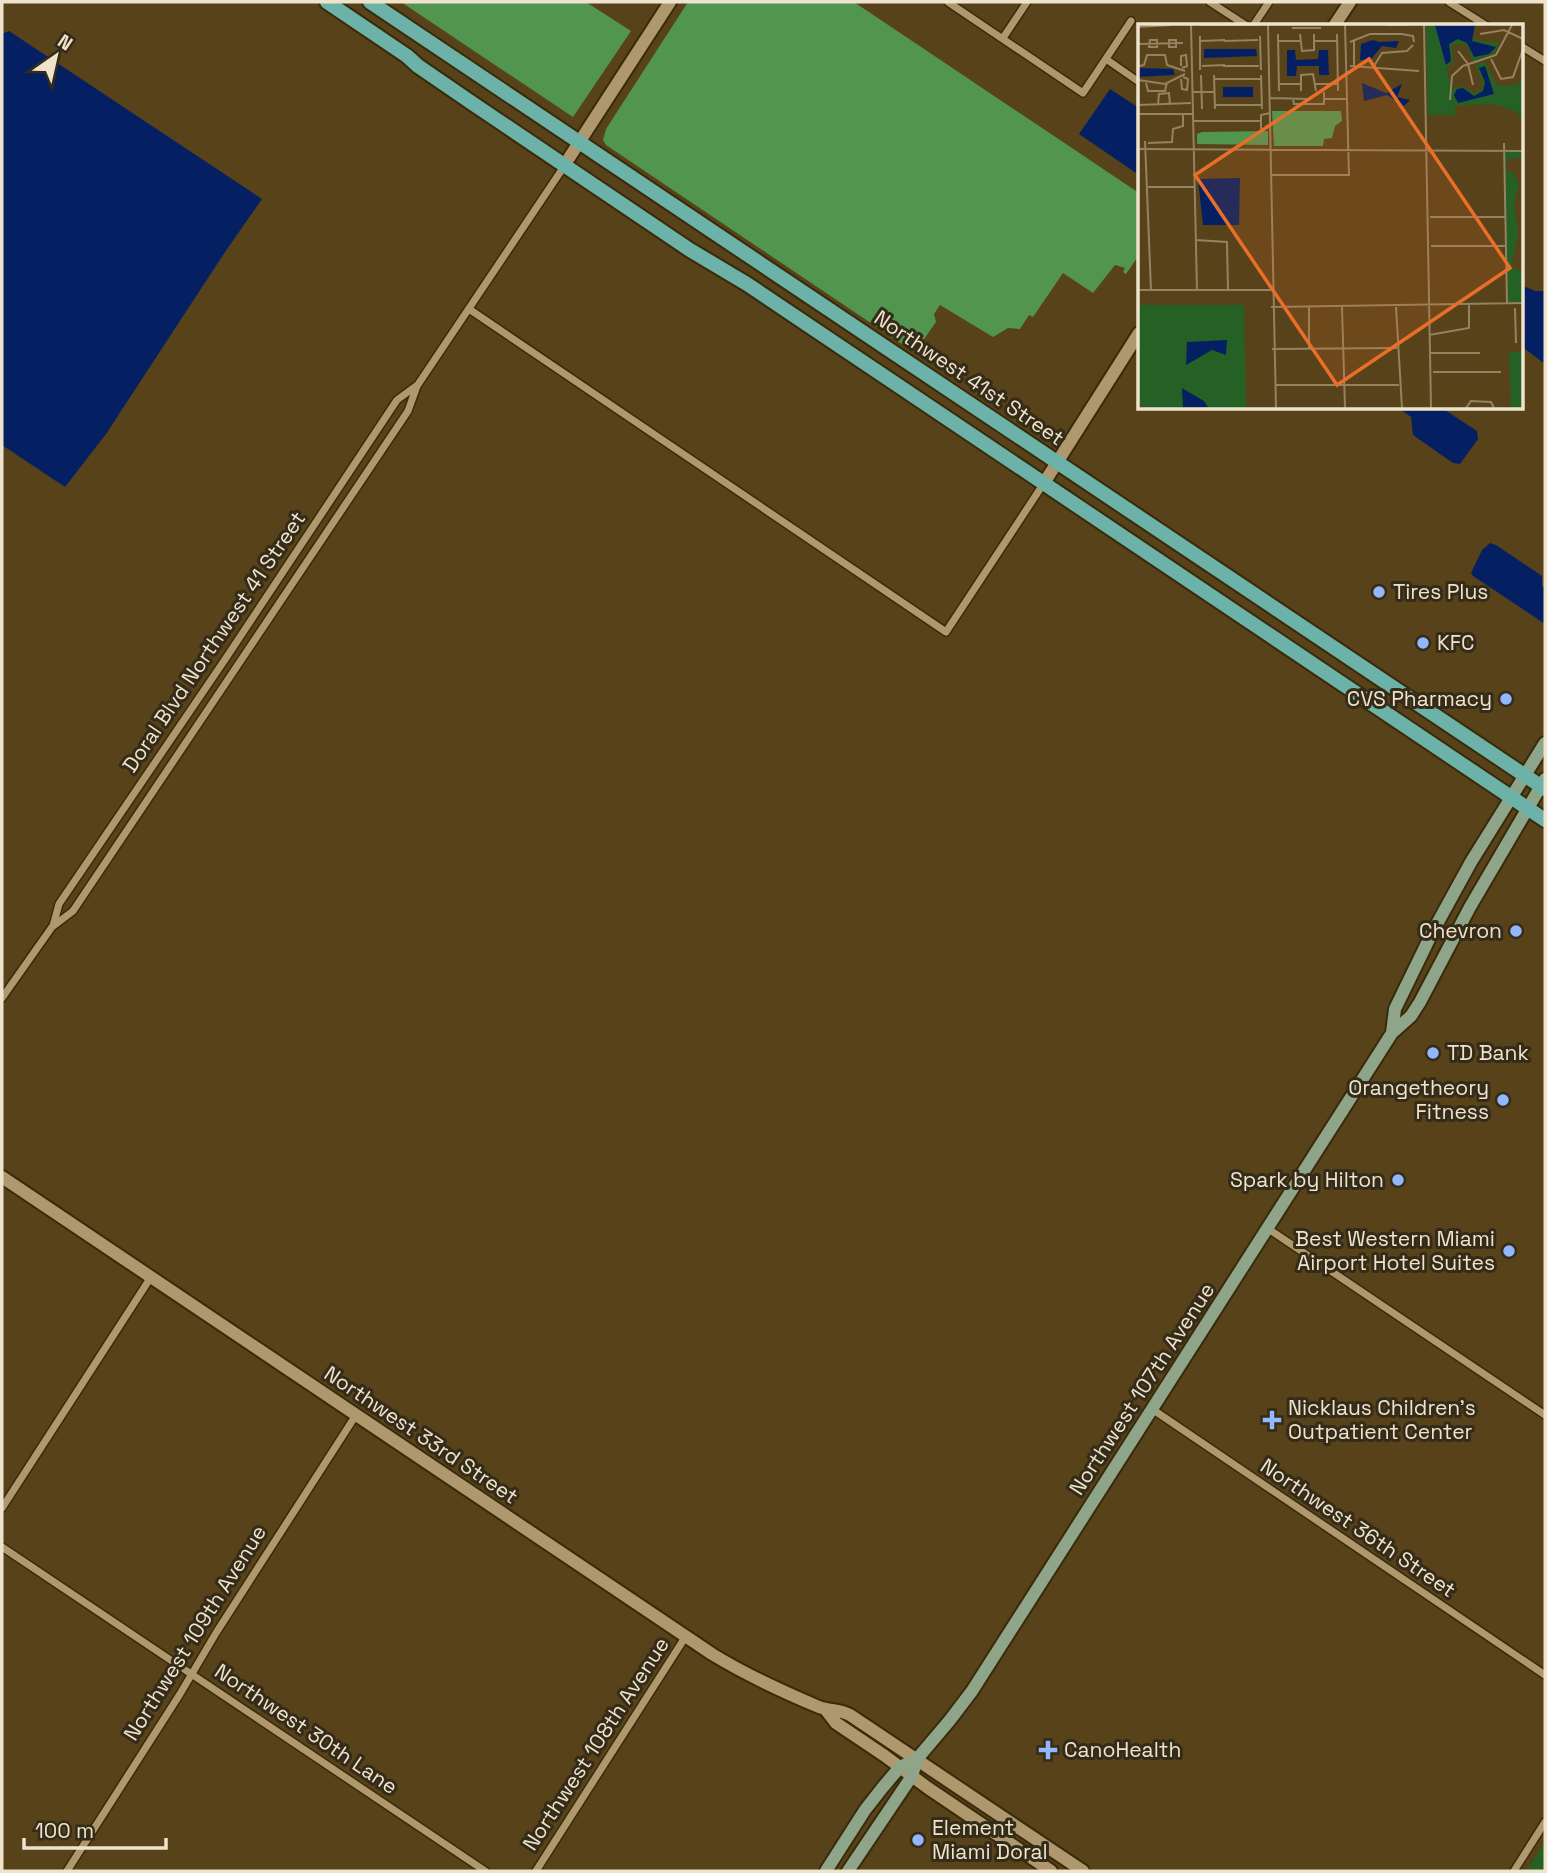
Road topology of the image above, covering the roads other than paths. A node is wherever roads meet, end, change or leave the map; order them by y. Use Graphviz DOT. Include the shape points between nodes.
graph roads {
  1 [pos="327,2"];
  2 [pos="370,2"];
  3 [pos="670,2"];
  4 [pos="948,2"];
  5 [pos="1210,2"];
  6 [pos="1269,2"];
  7 [pos="1350,2"];
  8 [pos="1449,2"];
  9 [pos="1024,3"];
  10 [pos="1131,21"];
  11 [pos="1244,24"];
  12 [pos="1254,24"];
  13 [pos="1335,24"];
  14 [pos="1484,24"];
  15 [pos="1003,38"];
  16 [pos="1522,47"];
  17 [pos="1105,59"];
  18 [pos="1545,61"];
  19 [pos="1138,81"];
  20 [pos="580,143"];
  21 [pos="567,162"];
  22 [pos="469,309"];
  23 [pos="1138,335"];
  24 [pos="417,386"];
  25 [pos="1057,463"];
  26 [pos="1044,483"];
  27 [pos="1545,743"];
  28 [pos="1525,775"];
  29 [pos="1544,785"];
  30 [pos="1511,797"];
  31 [pos="1529,809"];
  32 [pos="1545,820"];
  33 [pos="52,927"];
  34 [pos="2,998"];
  35 [pos="1392,1033"];
  36 [pos="2,1177"];
  37 [pos="1267,1228"];
  38 [pos="151,1277"];
  39 [pos="1152,1409"];
  40 [pos="356,1415"];
  41 [pos="1545,1415"];
  42 [pos="2,1508"];
  43 [pos="2,1547"];
  44 [pos="686,1636"];
  45 [pos="191,1674"];
  46 [pos="1545,1675"];
  47 [pos="826,1710"];
  48 [pos="917,1759"];
  49 [pos="900,1767"];
  50 [pos="912,1776"];
  51 [pos="1545,1822"];
  52 [pos="67,1871"];
  53 [pos="485,1871"];
  54 [pos="536,1871"];
  55 [pos="826,1871"];
  56 [pos="848,1871"];
  57 [pos="1051,1871"];
  58 [pos="1083,1871"];
  59 [pos="1514,1871"];
  1 -- 21 [label="main road" via="428,74"];
  2 -- 20 [label="main road, Northwest 41st Street"];
  3 -- 20 [label="street"];
  4 -- 15 [label="street"];
  5 -- 11 [label="street"];
  6 -- 12 [label="street"];
  7 -- 13 [label="street"];
  8 -- 14 [label="street"];
  9 -- 15 [label="street"];
  10 -- 17 [label="street"];
  15 -- 17 [label="street" via="1083,93"];
  16 -- 18 [label="street"];
  17 -- 19 [label="street"];
  20 -- 21 [label="street"];
  20 -- 25 [label="main road, Northwest 41st Street"];
  21 -- 22 [label="street, Doral Blvd Northwest 41 Street"];
  21 -- 26 [label="main road" via="698,255"];
  22 -- 24 [label="street, Doral Blvd Northwest 41 Street"];
  22 -- 26 [label="street" via="946,632"];
  23 -- 25 [label="street"];
  24 -- 33 [label="street, Doral Blvd Northwest 41 Street" via="408,411 73,911"];
  24 -- 33 [label="street, Doral Blvd Northwest 41 Street" via="397,400 376,431 59,904"];
  25 -- 26 [label="street"];
  25 -- 28 [label="main road, Northwest 41st Street"];
  26 -- 30 [label="main road"];
  27 -- 28 [label="main road, Northwest 107th Avenue"];
  28 -- 29 [label="main road, Northwest 41st Street"];
  28 -- 30 [label="main road, Northwest 107th Avenue"];
  29 -- 31 [label="main road, Northwest 107th Avenue"];
  30 -- 31 [label="main road"];
  30 -- 35 [label="main road, Northwest 107th Avenue" via="1432,933 1395,1009"];
  31 -- 32 [label="main road"];
  31 -- 35 [label="main road, Northwest 107th Avenue" via="1411,1016"];
  33 -- 34 [label="street, Doral Blvd Northwest 41 Street"];
  35 -- 37 [label="main road, Northwest 107th Avenue"];
  36 -- 38 [label="street, Northwest 33rd Street"];
  37 -- 39 [label="main road, Northwest 107th Avenue"];
  37 -- 41 [label="street"];
  38 -- 40 [label="street, Northwest 33rd Street"];
  38 -- 42 [label="street"];
  39 -- 46 [label="street, Northwest 36th Street"];
  39 -- 48 [label="main road, Northwest 107th Avenue" via="962,1706"];
  40 -- 44 [label="street, Northwest 33rd Street"];
  40 -- 45 [label="street, Northwest 109th Avenue"];
  43 -- 45 [label="street, Northwest 30th Lane"];
  44 -- 47 [label="street, Northwest 33rd Street" via="762,1683"];
  44 -- 54 [label="street, Northwest 108th Avenue"];
  45 -- 52 [label="street, Northwest 109th Avenue"];
  45 -- 53 [label="street, Northwest 30th Lane"];
  47 -- 48 [label="street, Northwest 33rd Street" via="845,1712"];
  47 -- 49 [label="street, Northwest 33rd Street" via="836,1723"];
  48 -- 49 [label="main road, Northwest 107th Avenue"];
  48 -- 50 [label="main road, Northwest 107th Avenue"];
  48 -- 58 [label="street, Northwest 33rd Street"];
  49 -- 50 [label="street, Northwest 33rd Street"];
  49 -- 55 [label="main road, Northwest 107th Avenue" via="865,1810"];
  50 -- 56 [label="main road, Northwest 107th Avenue"];
  50 -- 57 [label="street, Northwest 33rd Street"];
  51 -- 59 [label="street"];
}
